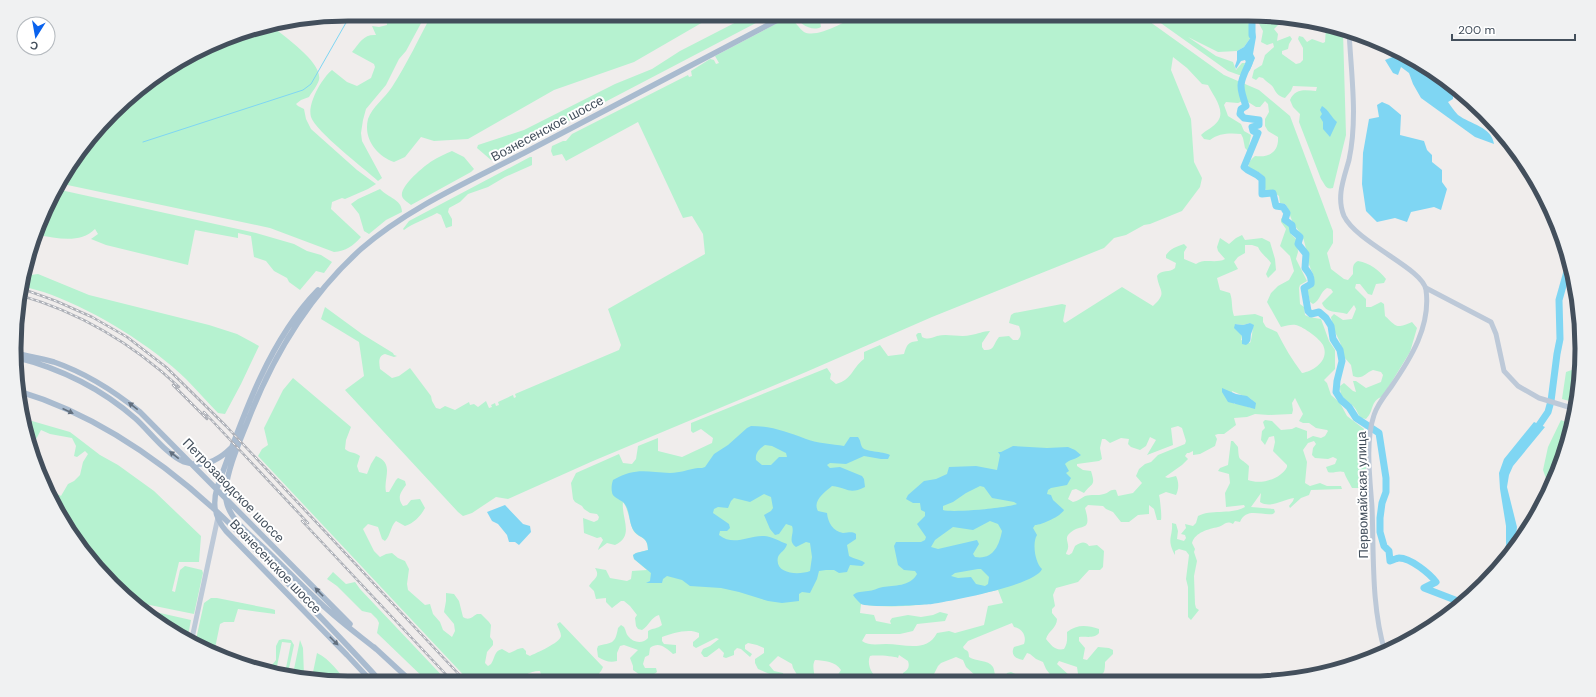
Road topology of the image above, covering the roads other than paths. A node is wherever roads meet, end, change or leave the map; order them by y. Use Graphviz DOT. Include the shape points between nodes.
graph roads {
  1 [pos="776,21"];
  2 [pos="1349,37"];
  3 [pos="1426,288"];
  4 [pos="21,355"];
  5 [pos="21,358"];
  6 [pos="264,376"];
  7 [pos="24,393"];
  8 [pos="1570,407"];
  9 [pos="233,446"];
  10 [pos="219,513"];
  11 [pos="235,529"];
  12 [pos="215,535"];
  13 [pos="193,636"];
  14 [pos="1384,646"];
  15 [pos="376,650"];
  16 [pos="367,676"];
  17 [pos="376,676"];
  18 [pos="405,676"];
  1 -- 6 [label="main road, Вознесенское шоссе" via="419,208 378,235 329,281 291,331"];
  2 -- 3 [label="street" via="1352,131 1341,192 1341,206 1347,220 1359,234 1418,277"];
  3 -- 8 [label="street" via="1491,322 1504,371 1518,386 1539,398"];
  3 -- 14 [label="street, Первомайская улица" via="1426,313 1419,339 1410,359 1374,413 1371,424 1376,609"];
  15 -- 4 [label="main road, Петрозаводское шоссе, one-way" via="140,412 115,393 80,373 52,362"];
  9 -- 5 [label="main road, Вознесенское шоссе, one-way" via="216,460 206,464 194,464 178,459 126,410 94,388 41,363"];
  6 -- 9 [label="main road, Вознесенское шоссе"];
  6 -- 15 [label="main road, Вознесенское шоссе" via="224,489 226,502 231,514 315,598"];
  7 -- 10 [label="main road, Петрозаводское шоссе, one-way" via="55,405 110,432 164,467"];
  9 -- 16 [label="main road, Вознесенское шоссе, one-way" via="214,498 214,509 219,523"];
  10 -- 11 [label="main road, Петрозаводское шоссе"];
  10 -- 12 [label="street"];
  11 -- 12 [label="street" via="224,528"];
  11 -- 17 [label="main road, Петрозаводское шоссе"];
  12 -- 13 [label="street"];
  15 -- 18 [label="main road, Петрозаводское шоссе"];
}
